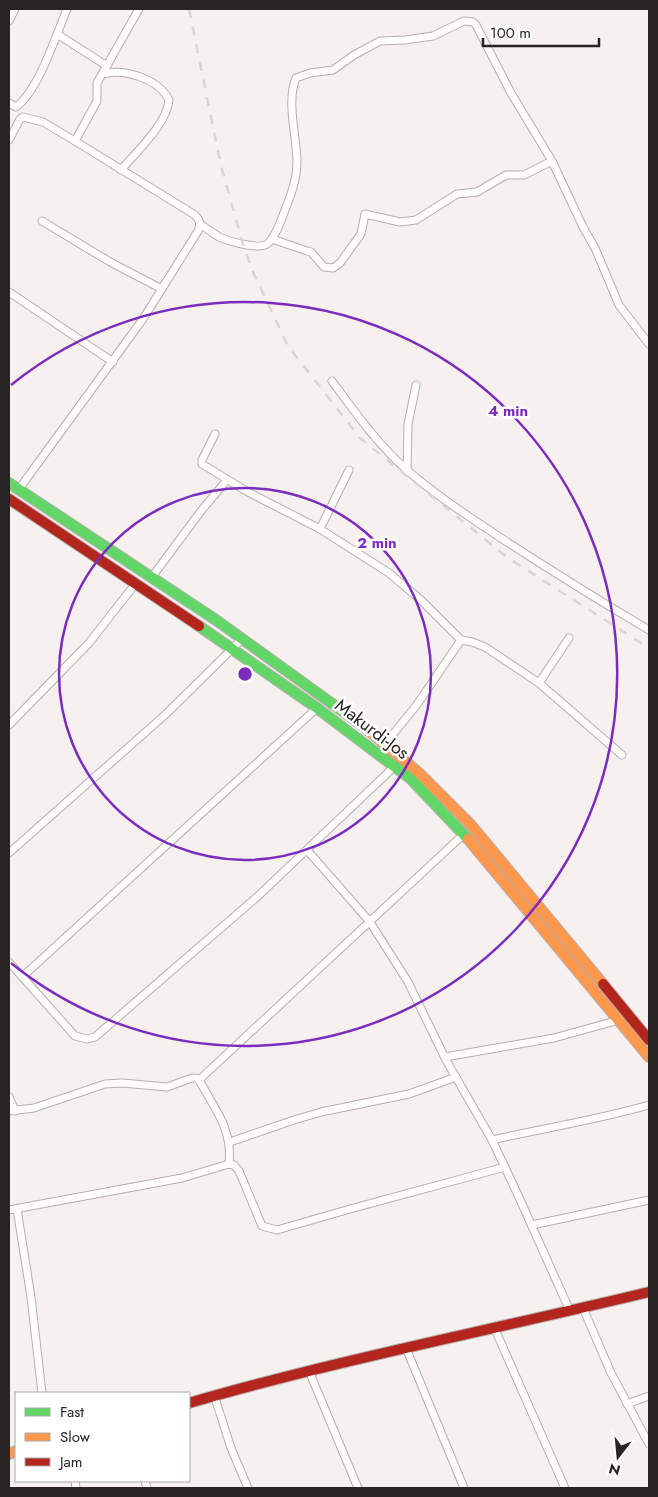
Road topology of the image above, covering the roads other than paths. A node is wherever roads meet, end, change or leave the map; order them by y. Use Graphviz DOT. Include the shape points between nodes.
graph roads {
  1 [pos="15,9"];
  2 [pos="67,9"];
  3 [pos="139,9"];
  4 [pos="9,21"];
  5 [pos="57,34"];
  6 [pos="107,70"];
  7 [pos="9,103"];
  8 [pos="9,140"];
  9 [pos="76,141"];
  10 [pos="552,161"];
  11 [pos="121,170"];
  12 [pos="42,221"];
  13 [pos="200,224"];
  14 [pos="272,239"];
  15 [pos="162,289"];
  16 [pos="9,292"];
  17 [pos="649,344"];
  18 [pos="113,362"];
  19 [pos="332,381"];
  20 [pos="416,385"];
  21 [pos="215,434"];
  22 [pos="349,470"];
  23 [pos="407,471"];
  24 [pos="228,480"];
  25 [pos="9,483"];
  26 [pos="19,489"];
  27 [pos="9,499"];
  28 [pos="320,529"];
  29 [pos="152,577"];
  30 [pos="136,583"];
  31 [pos="649,630"];
  32 [pos="569,638"];
  33 [pos="242,639"];
  34 [pos="461,640"];
  35 [pos="232,650"];
  36 [pos="539,683"];
  37 [pos="317,708"];
  38 [pos="9,725"];
  39 [pos="385,744"];
  40 [pos="622,755"];
  41 [pos="395,766"];
  42 [pos="464,834"];
  43 [pos="307,850"];
  44 [pos="9,853"];
  45 [pos="370,922"];
  46 [pos="9,962"];
  47 [pos="22,977"];
  48 [pos="619,1020"];
  49 [pos="649,1040"];
  50 [pos="445,1057"];
  51 [pos="649,1057"];
  52 [pos="456,1077"];
  53 [pos="199,1080"];
  54 [pos="9,1097"];
  55 [pos="649,1106"];
  56 [pos="12,1111"];
  57 [pos="492,1140"];
  58 [pos="230,1142"];
  59 [pos="228,1164"];
  60 [pos="505,1167"];
  61 [pos="649,1200"];
  62 [pos="17,1209"];
  63 [pos="9,1210"];
  64 [pos="532,1225"];
  65 [pos="649,1292"];
  66 [pos="583,1308"];
  67 [pos="570,1311"];
  68 [pos="494,1327"];
  69 [pos="406,1348"];
  70 [pos="309,1371"];
  71 [pos="42,1392"];
  72 [pos="214,1395"];
  73 [pos="649,1396"];
  74 [pos="190,1403"];
  75 [pos="627,1404"];
  76 [pos="649,1444"];
  77 [pos="248,1488"];
  78 [pos="358,1488"];
  79 [pos="464,1488"];
  80 [pos="565,1488"];
  1 -- 4 [label="street"];
  2 -- 5 [label="street"];
  3 -- 6 [label="street"];
  5 -- 6 [label="street"];
  5 -- 7 [label="street" via="28,94 16,107"];
  6 -- 9 [label="street" via="97,83 97,101"];
  6 -- 11 [label="street" via="135,74 162,90 169,100 161,122"];
  8 -- 9 [label="street" via="23,117 43,122"];
  9 -- 11 [label="street"];
  10 -- 14 [label="street" via="524,175 506,175 477,192 457,194 416,220 400,222 365,214 362,234 340,263 332,268 324,268 307,250"];
  10 -- 14 [label="street" via="473,22 464,20 433,36 380,41 333,70 310,73 295,80 295,182"];
  10 -- 17 [label="street" via="619,305"];
  11 -- 13 [label="street" via="195,215"];
  12 -- 15 [label="street"];
  13 -- 14 [label="street" via="218,236 243,244 265,246"];
  13 -- 15 [label="street"];
  15 -- 18 [label="street"];
  16 -- 18 [label="street"];
  18 -- 26 [label="street"];
  19 -- 23 [label="street"];
  20 -- 23 [label="street" via="408,424"];
  21 -- 24 [label="street" via="201,463"];
  22 -- 28 [label="street"];
  23 -- 31 [label="street" via="549,569"];
  24 -- 28 [label="street"];
  24 -- 29 [label="street" via="201,510"];
  25 -- 26 [label="main road, Makurdi-Jos"];
  26 -- 29 [label="main road, Makurdi-Jos"];
  27 -- 30 [label="main road, Makurdi-Jos"];
  28 -- 34 [label="street" via="389,573 422,600"];
  29 -- 33 [label="main road, Makurdi-Jos"];
  30 -- 35 [label="main road, Makurdi-Jos"];
  30 -- 38 [label="street" via="89,643"];
  32 -- 36 [label="street"];
  33 -- 35 [label="street"];
  33 -- 39 [label="main road, Makurdi-Jos"];
  34 -- 36 [label="street" via="485,647"];
  34 -- 39 [label="street" via="416,706"];
  35 -- 37 [label="main road, Makurdi-Jos"];
  35 -- 44 [label="street" via="166,714"];
  36 -- 40 [label="street"];
  37 -- 41 [label="main road, Makurdi-Jos"];
  37 -- 47 [label="street"];
  39 -- 49 [label="main road, Makurdi-Jos" via="471,825"];
  41 -- 42 [label="main road, Makurdi-Jos"];
  41 -- 43 [label="street"];
  42 -- 45 [label="street"];
  42 -- 48 [label="main road, Makurdi-Jos"];
  43 -- 45 [label="street"];
  43 -- 47 [label="street" via="257,898 94,1037 87,1040 75,1036"];
  45 -- 50 [label="street" via="408,982"];
  45 -- 53 [label="street"];
  46 -- 47 [label="street"];
  48 -- 50 [label="street" via="554,1038"];
  48 -- 51 [label="main road, Makurdi-Jos"];
  50 -- 52 [label="street"];
  52 -- 57 [label="street"];
  52 -- 58 [label="street" via="409,1094 312,1115"];
  53 -- 56 [label="street" via="192,1078 167,1087 105,1084 34,1108"];
  53 -- 58 [label="street" via="224,1124"];
  54 -- 56 [label="street"];
  55 -- 57 [label="street"];
  57 -- 60 [label="street"];
  58 -- 59 [label="street"];
  59 -- 60 [label="street" via="239,1171 262,1226 273,1230"];
  59 -- 62 [label="street" via="182,1178"];
  60 -- 64 [label="street"];
  61 -- 64 [label="street"];
  62 -- 63 [label="street"];
  62 -- 71 [label="street" via="36,1330"];
  64 -- 67 [label="street"];
  65 -- 66 [label="main road"];
  66 -- 67 [label="main road"];
  66 -- 75 [label="street"];
  67 -- 68 [label="main road"];
  68 -- 69 [label="main road"];
  68 -- 80 [label="street"];
  69 -- 70 [label="main road"];
  69 -- 79 [label="street"];
  70 -- 72 [label="main road"];
  70 -- 78 [label="street"];
  72 -- 74 [label="main road"];
  72 -- 77 [label="street"];
  73 -- 75 [label="street"];
  75 -- 76 [label="street"];
}
